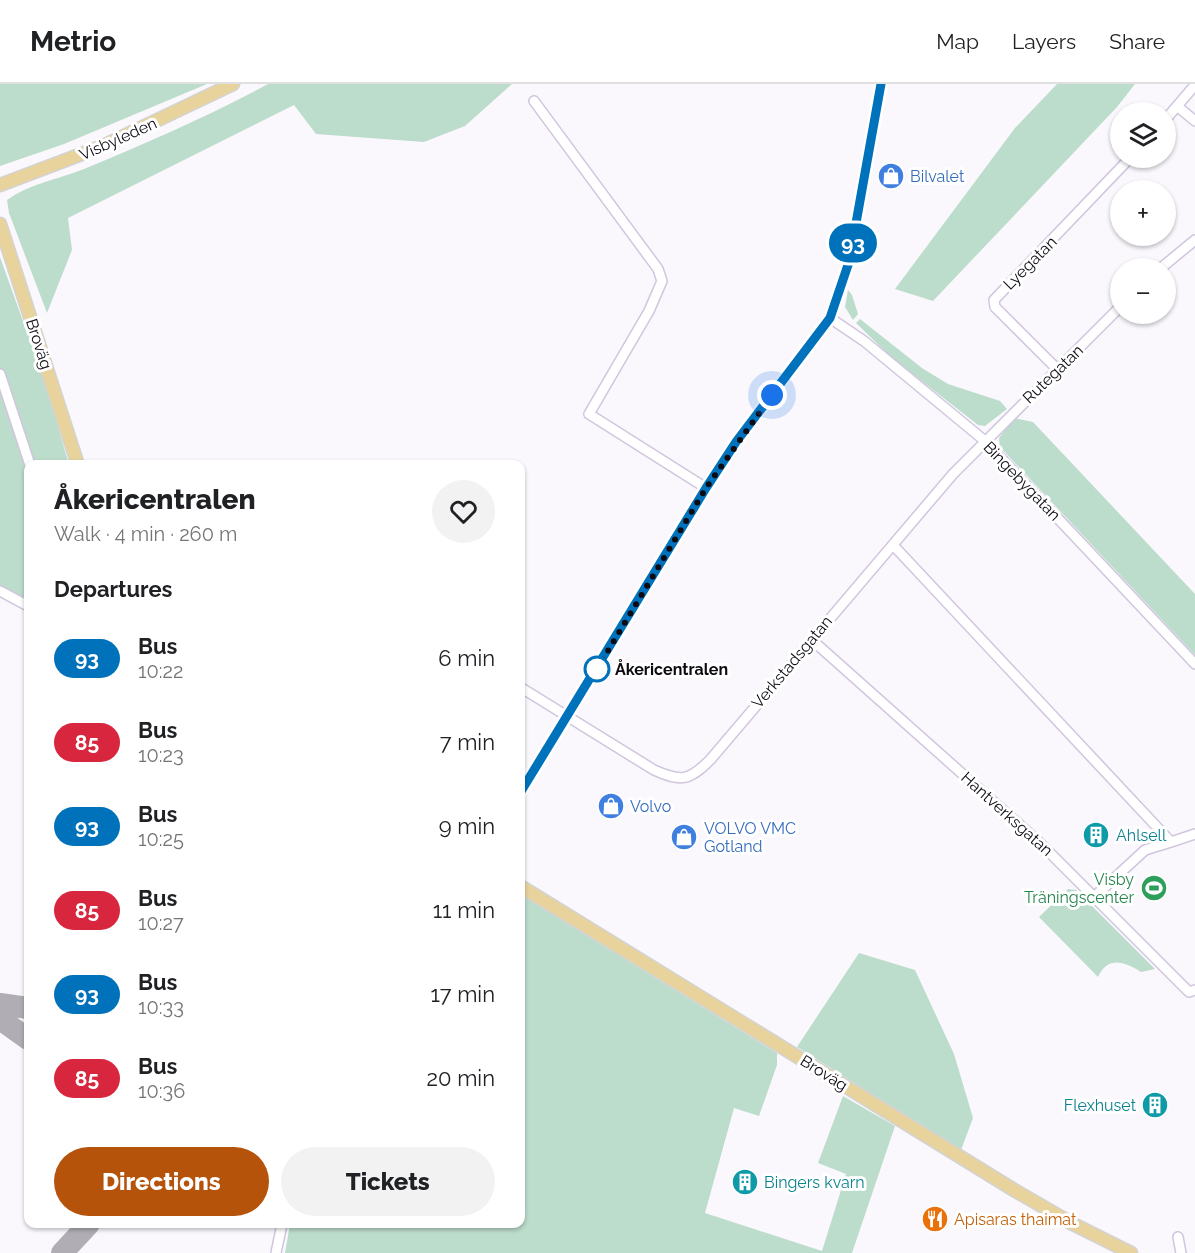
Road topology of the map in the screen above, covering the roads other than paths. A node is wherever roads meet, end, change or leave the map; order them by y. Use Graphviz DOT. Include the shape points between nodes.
graph roads {
  1 [pos="233,84"];
  2 [pos="881,84"];
  3 [pos="1195,85"];
  4 [pos="534,101"];
  5 [pos="1177,106"];
  6 [pos="1195,121"];
  7 [pos="1121,168"];
  8 [pos="0,185"];
  9 [pos="0,224"];
  10 [pos="1195,240"];
  11 [pos="1173,258"];
  12 [pos="1110,317"];
  13 [pos="830,318"];
  14 [pos="1057,369"];
  15 [pos="0,374"];
  16 [pos="985,441"];
  17 [pos="28,460"];
  18 [pos="76,460"];
  19 [pos="706,488"];
  20 [pos="892,545"];
  21 [pos="0,591"];
  22 [pos="24,604"];
  23 [pos="812,640"];
  24 [pos="1195,664"];
  25 [pos="525,690"];
  26 [pos="568,717"];
  27 [pos="525,785"];
  28 [pos="1195,834"];
  29 [pos="1171,842"];
  30 [pos="525,889"];
  31 [pos="1095,897"];
  32 [pos="1195,990"];
  33 [pos="281,1228"];
  34 [pos="1178,1238"];
  35 [pos="276,1253"];
  36 [pos="1131,1253"];
  37 [pos="1181,1253"];
  1 -- 8 [label="main road, Visbyleden" via="103,146"];
  2 -- 13 [label="street" via="849,262"];
  3 -- 5 [label="street"];
  4 -- 19 [label="street" via="658,269 662,281 649,311 589,414"];
  5 -- 6 [label="street"];
  7 -- 14 [label="street, Lyegatan" via="994,300 995,307"];
  9 -- 18 [label="main road, Broväg"];
  10 -- 11 [label="street"];
  12 -- 14 [label="street, Rutegatan"];
  13 -- 16 [label="street, Bingebygatan" via="864,341"];
  13 -- 19 [label="street"];
  14 -- 16 [label="street, Rutegatan"];
  15 -- 17 [label="street"];
  16 -- 20 [label="street, Verkstadsgatan"];
  16 -- 24 [label="street, Bingebygatan"];
  19 -- 26 [label="street"];
  20 -- 23 [label="street, Verkstadsgatan"];
  20 -- 29 [label="street"];
  21 -- 22 [label="street"];
  23 -- 26 [label="street, Verkstadsgatan" via="693,776 671,778 654,770"];
  23 -- 31 [label="street, Hantverksgatan"];
  25 -- 26 [label="street, Verkstadsgatan"];
  26 -- 27 [label="street"];
  28 -- 29 [label="street"];
  29 -- 31 [label="street" via="1145,850"];
  30 -- 36 [label="main road, Broväg" via="1022,1195"];
  31 -- 32 [label="street, Hantverksgatan" via="1189,992"];
  33 -- 35 [label="street"];
  34 -- 37 [label="street"];
}
